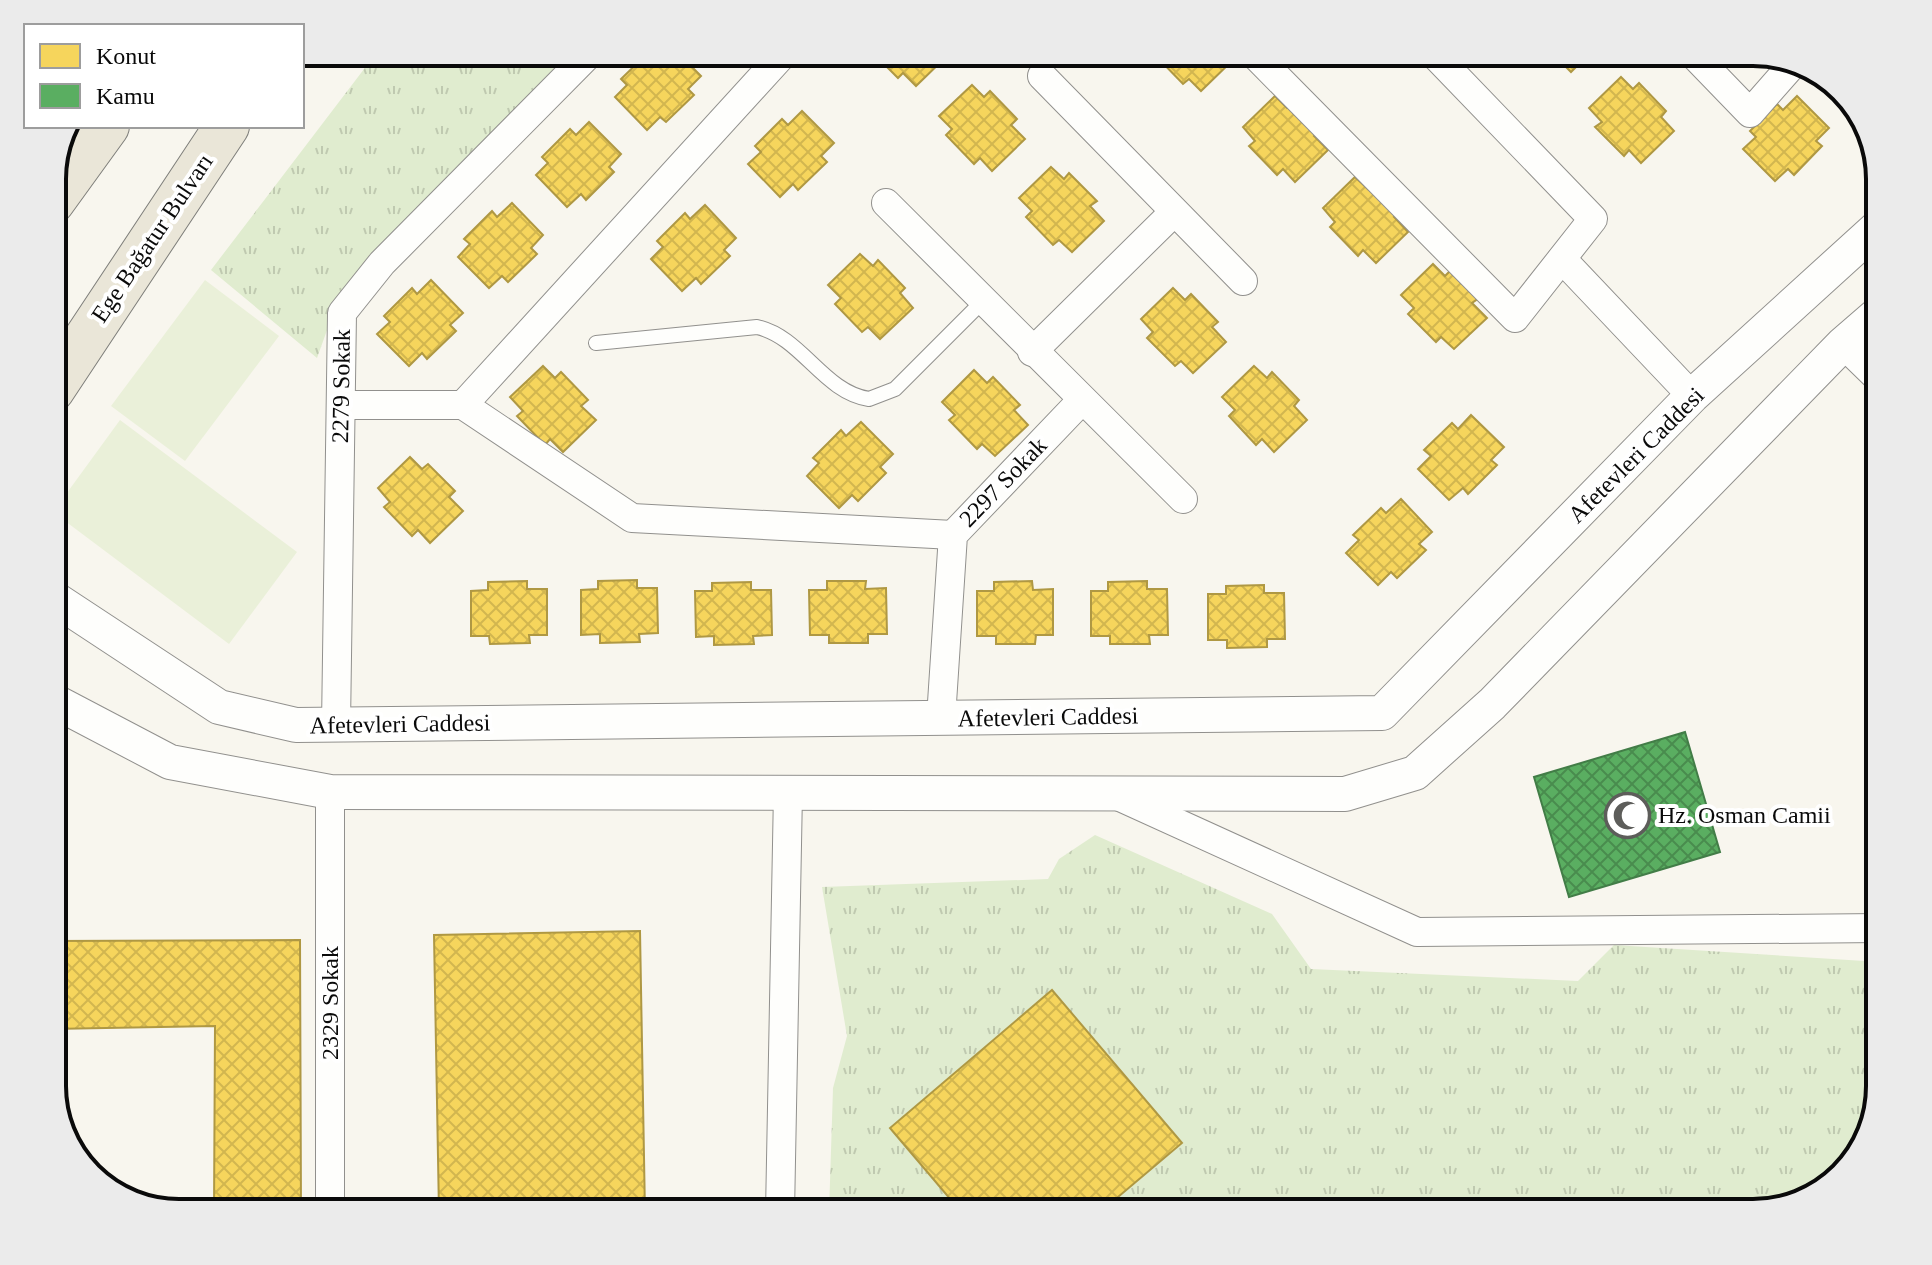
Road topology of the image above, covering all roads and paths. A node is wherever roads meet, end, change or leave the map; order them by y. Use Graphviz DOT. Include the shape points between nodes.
graph roads {
  1 [pos="577,66"];
  2 [pos="772,66"];
  3 [pos="1266,66"];
  4 [pos="1445,66"];
  5 [pos="1705,66"];
  6 [pos="1786,72"];
  7 [pos="1042,76"];
  8 [pos="106,128"];
  9 [pos="226,128"];
  10 [pos="66,183"];
  11 [pos="886,203"];
  12 [pos="1174,212"];
  13 [pos="1866,238"];
  14 [pos="1562,259"];
  15 [pos="1243,281"];
  16 [pos="983,301"];
  17 [pos="1866,324"];
  18 [pos="596,343"];
  19 [pos="1843,344"];
  20 [pos="1032,352"];
  21 [pos="1866,366"];
  22 [pos="66,369"];
  23 [pos="1692,396"];
  24 [pos="1081,401"];
  25 [pos="341,405"];
  26 [pos="463,405"];
  27 [pos="1183,499"];
  28 [pos="953,535"];
  29 [pos="66,606"];
  30 [pos="66,707"];
  31 [pos="941,718"];
  32 [pos="336,725"];
  33 [pos="330,792"];
  34 [pos="788,792"];
  35 [pos="1109,792"];
  36 [pos="1866,928"];
  37 [pos="330,1199"];
  38 [pos="780,1199"];
  1 -- 25 [label="street, 2279 Sokak" via="382,263 342,313"];
  2 -- 26 [label="street"];
  3 -- 14 [label="street" via="1515,318"];
  4 -- 14 [label="street" via="1593,219"];
  5 -- 6 [label="street" via="1750,113"];
  7 -- 12 [label="street"];
  8 -- 10 [label="main road"];
  9 -- 22 [label="main road, Ege Bağatur Bulvarı"];
  11 -- 16 [label="street"];
  12 -- 15 [label="street"];
  12 -- 20 [label="street"];
  13 -- 23 [label="street, Afetevleri Caddesi"];
  14 -- 23 [label="street"];
  16 -- 18 [label="lane" via="895,389 869,399 845,391 779,333 757,327"];
  16 -- 20 [label="street"];
  17 -- 19 [label="street"];
  19 -- 21 [label="street"];
  19 -- 35 [label="street" via="1492,704 1415,773 1345,794"];
  20 -- 24 [label="street"];
  23 -- 31 [label="street, Afetevleri Caddesi" via="1382,713"];
  24 -- 27 [label="street"];
  24 -- 28 [label="street, 2297 Sokak"];
  25 -- 26 [label="street"];
  25 -- 32 [label="street, 2279 Sokak"];
  26 -- 28 [label="street" via="632,518"];
  28 -- 31 [label="street, 2297 Sokak"];
  29 -- 32 [label="street, Afetevleri Caddesi" via="219,707 296,725"];
  30 -- 33 [label="street" via="170,762"];
  31 -- 32 [label="street, Afetevleri Caddesi"];
  33 -- 34 [label="street"];
  33 -- 37 [label="street, 2329 Sokak"];
  34 -- 35 [label="street"];
  34 -- 38 [label="street"];
  35 -- 36 [label="street" via="1417,932"];
}
